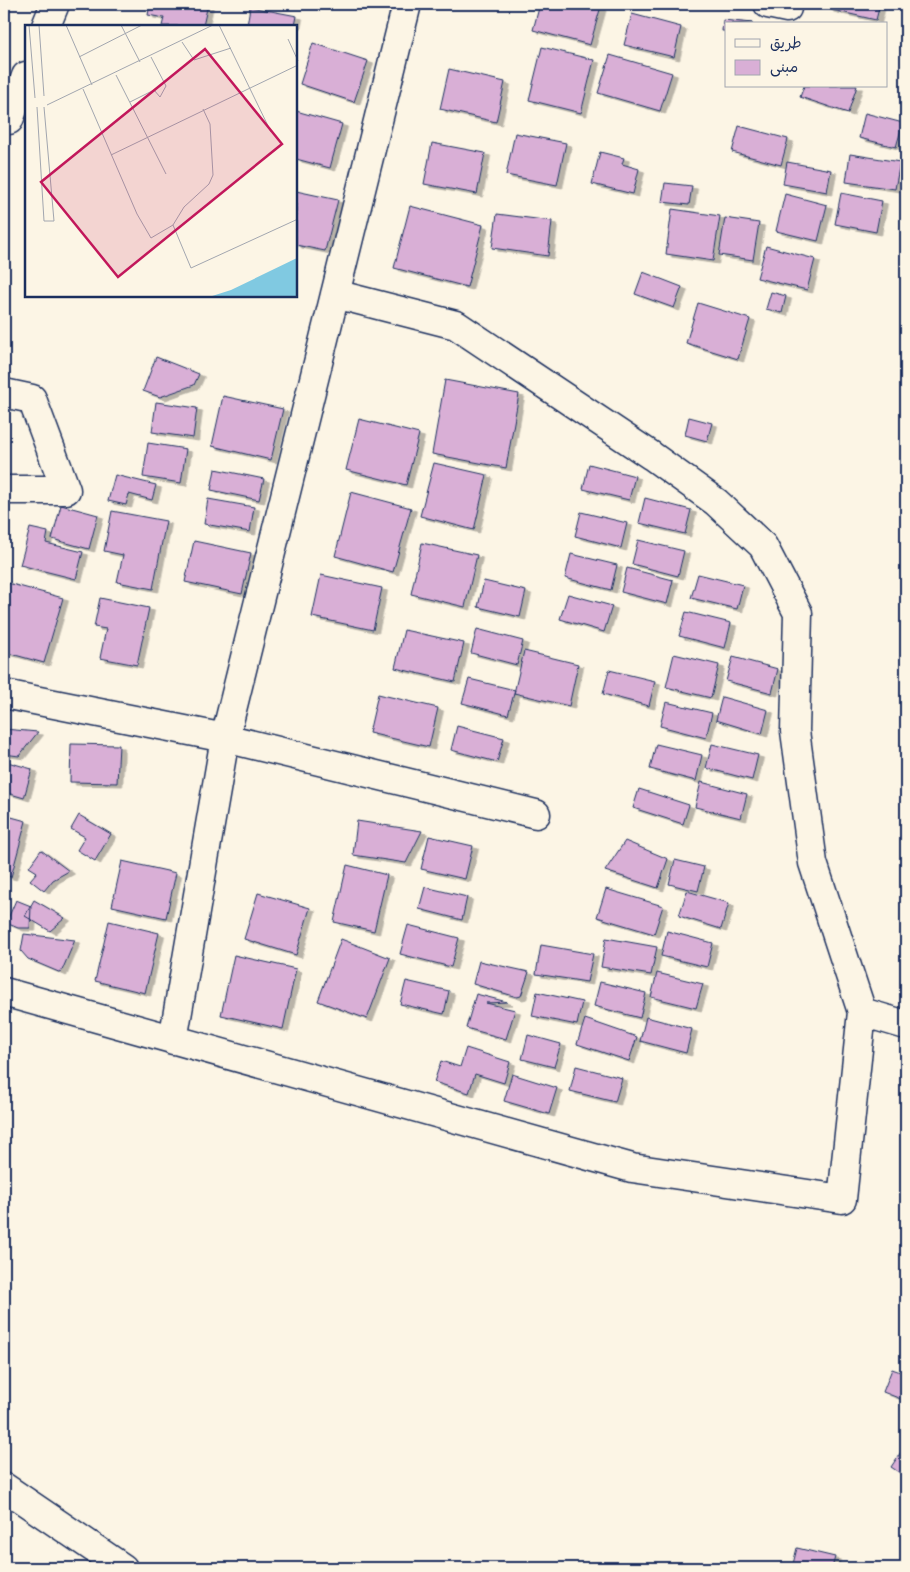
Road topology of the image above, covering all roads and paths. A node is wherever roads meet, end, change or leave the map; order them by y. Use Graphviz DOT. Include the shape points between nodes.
graph roads {
  1 [pos="55,4"];
  2 [pos="407,4"];
  3 [pos="46,25"];
  4 [pos="25,78"];
  5 [pos="4,119"];
  6 [pos="335,294"];
  7 [pos="4,393"];
  8 [pos="4,490"];
  9 [pos="4,694"];
  10 [pos="226,738"];
  11 [pos="536,814"];
  12 [pos="4,992"];
  13 [pos="862,1012"];
  14 [pos="906,1025"];
  15 [pos="173,1040"];
  16 [pos="4,1487"];
  17 [pos="124,1568"];
  1 -- 3 [label="street"];
  2 -- 6 [label="street"];
  4 -- 5 [label="street" via="8,120"];
  6 -- 10 [label="street"];
  6 -- 13 [label="street" via="456,325 716,502 763,546 798,613 795,730 814,863"];
  7 -- 8 [label="street" via="32,399 66,490"];
  9 -- 10 [label="street"];
  10 -- 11 [label="street"];
  10 -- 15 [label="street"];
  12 -- 15 [label="street"];
  13 -- 14 [label="street"];
  13 -- 15 [label="street" via="842,1198 632,1168"];
  16 -- 17 [label="street"];
}
